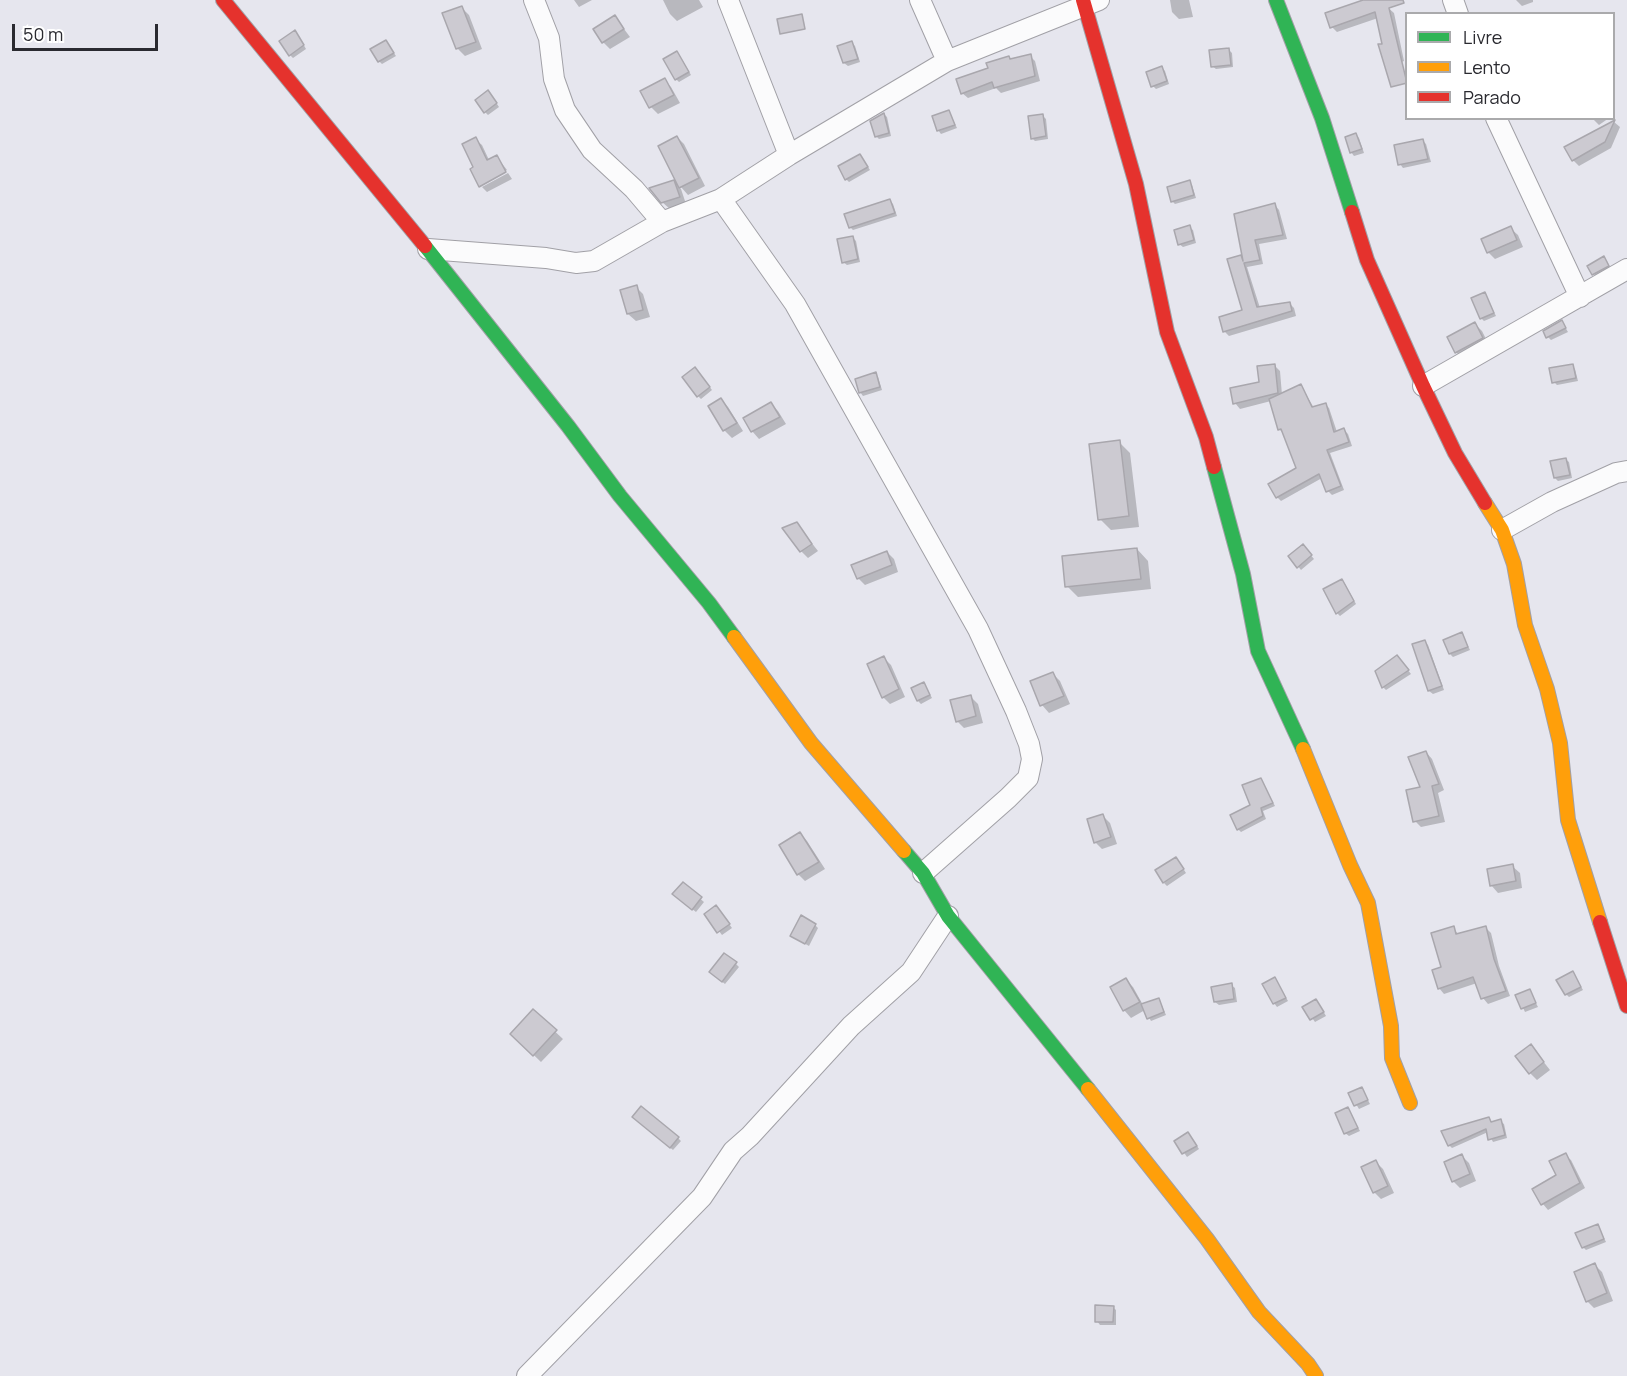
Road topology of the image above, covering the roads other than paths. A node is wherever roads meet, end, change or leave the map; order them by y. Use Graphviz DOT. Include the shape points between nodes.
graph roads {
  1 [pos="223,0"];
  2 [pos="534,0"];
  3 [pos="728,0"];
  4 [pos="920,0"];
  5 [pos="1276,0"];
  6 [pos="1089,2"];
  7 [pos="947,61"];
  8 [pos="1497,120"];
  9 [pos="789,155"];
  10 [pos="721,199"];
  11 [pos="662,222"];
  12 [pos="428,249"];
  13 [pos="1627,269"];
  14 [pos="1581,297"];
  15 [pos="1423,386"];
  16 [pos="1627,471"];
  17 [pos="1503,530"];
  18 [pos="923,873"];
  19 [pos="948,916"];
  20 [pos="1627,1006"];
  21 [pos="1410,1103"];
  22 [pos="527,1376"];
  23 [pos="1316,1376"];
  1 -- 12 [label="street"];
  2 -- 11 [label="street" via="549,38 554,80 566,110 592,150"];
  3 -- 9 [label="street"];
  4 -- 7 [label="street"];
  5 -- 15 [label="street" via="1322,118 1367,260"];
  6 -- 7 [label="street"];
  6 -- 21 [label="street" via="1136,184 1167,332 1206,438 1243,574 1258,651 1368,903 1391,1026 1392,1058"];
  7 -- 9 [label="street"];
  8 -- 14 [label="street"];
  9 -- 10 [label="street"];
  10 -- 11 [label="street"];
  10 -- 18 [label="street" via="795,304 978,629 1029,744 1032,759 1028,778"];
  11 -- 12 [label="street" via="594,261 576,263"];
  12 -- 18 [label="street" via="620,496 709,603 811,743"];
  13 -- 14 [label="street"];
  14 -- 15 [label="street"];
  15 -- 17 [label="street" via="1455,453"];
  16 -- 17 [label="street" via="1552,502"];
  17 -- 20 [label="street" via="1515,564 1525,625 1560,743 1568,820"];
  18 -- 19 [label="street"];
  19 -- 22 [label="street" via="911,972 851,1026 733,1150 702,1197"];
  19 -- 23 [label="street" via="1178,1203 1259,1312"];
}
